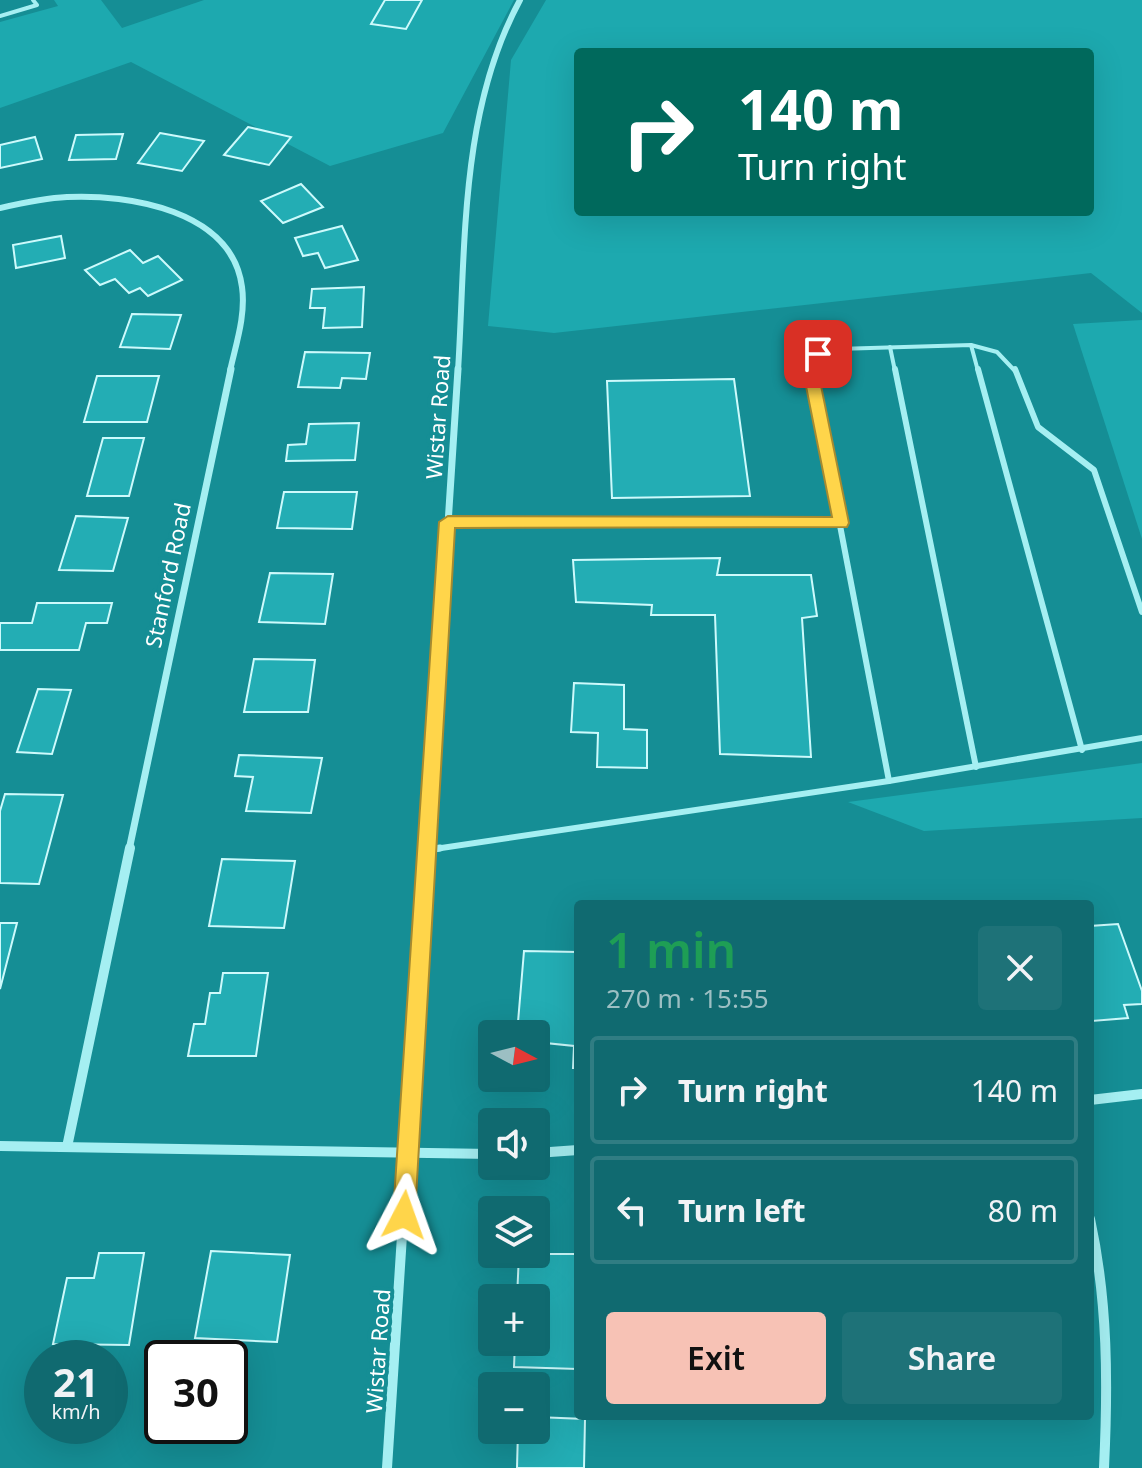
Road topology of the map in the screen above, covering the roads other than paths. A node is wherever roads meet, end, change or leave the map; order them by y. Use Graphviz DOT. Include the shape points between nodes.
graph roads {
  1 [pos="33,0"];
  2 [pos="520,0"];
  3 [pos="0,16"];
  4 [pos="0,208"];
  5 [pos="971,345"];
  6 [pos="890,347"];
  7 [pos="448,522"];
  8 [pos="841,523"];
  9 [pos="1142,612"];
  10 [pos="1142,738"];
  11 [pos="1082,750"];
  12 [pos="976,767"];
  13 [pos="889,781"];
  14 [pos="428,850"];
  15 [pos="1142,1094"];
  16 [pos="1094,1100"];
  17 [pos="0,1146"];
  18 [pos="67,1147"];
  19 [pos="574,1150"];
  20 [pos="408,1151"];
  21 [pos="550,1152"];
  22 [pos="478,1154"];
  23 [pos="1094,1244"];
  24 [pos="387,1468"];
  25 [pos="1104,1468"];
  1 -- 3 [label="lane" via="37,5"];
  2 -- 7 [label="street, Wistar Road" via="495,51 476,126"];
  4 -- 18 [label="street, Stanford Road" via="75,196 158,207 201,226 223,246 242,286 242,315"];
  5 -- 6 [label="lane"];
  5 -- 9 [label="lane" via="997,352 1014,368 1038,427 1094,470"];
  5 -- 11 [label="lane"];
  6 -- 8 [label="lane" via="837,349 818,354 809,366"];
  6 -- 12 [label="lane"];
  7 -- 8 [label="lane"];
  7 -- 14 [label="street, Wistar Road"];
  8 -- 13 [label="lane"];
  10 -- 11 [label="lane"];
  11 -- 12 [label="lane"];
  12 -- 13 [label="lane"];
  13 -- 14 [label="lane"];
  14 -- 20 [label="street, Wistar Road"];
  15 -- 16 [label="street"];
  17 -- 18 [label="street"];
  18 -- 20 [label="street"];
  19 -- 21 [label="street"];
  20 -- 22 [label="street"];
  20 -- 24 [label="street, Wistar Road"];
  23 -- 25 [label="street" via="1107,1324"];
}
